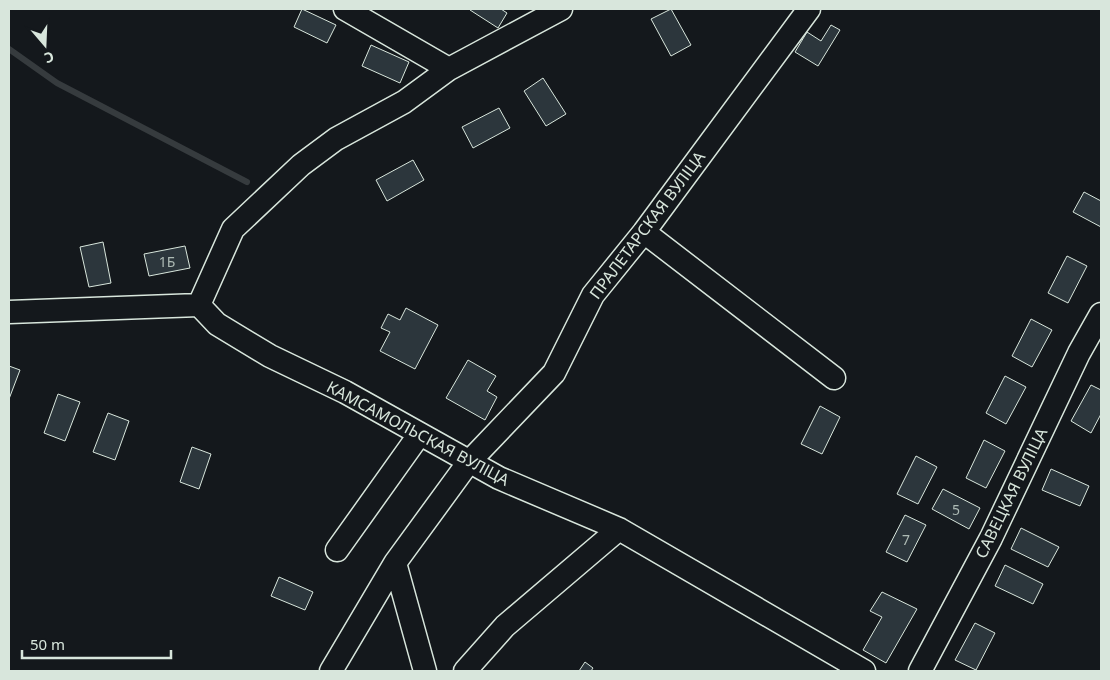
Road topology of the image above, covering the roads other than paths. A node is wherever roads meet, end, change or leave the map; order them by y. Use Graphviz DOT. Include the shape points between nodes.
graph roads {
  1 [pos="345,9"];
  2 [pos="561,9"];
  3 [pos="809,9"];
  4 [pos="448,69"];
  5 [pos="644,232"];
  6 [pos="199,305"];
  7 [pos="9,312"];
  8 [pos="1101,314"];
  9 [pos="834,378"];
  10 [pos="418,434"];
  11 [pos="468,463"];
  12 [pos="619,529"];
  13 [pos="337,550"];
  14 [pos="395,563"];
  15 [pos="331,671"];
  16 [pos="425,671"];
  17 [pos="465,671"];
  18 [pos="864,671"];
  19 [pos="920,671"];
  1 -- 4 [label="street"];
  2 -- 4 [label="street"];
  3 -- 5 [label="street, ПРАЛЕТАРСКАЯ ВУЛІЦА"];
  4 -- 6 [label="street" via="404,102 336,139 301,165 233,228"];
  5 -- 9 [label="street"];
  5 -- 11 [label="street, ПРАЛЕТАРСКАЯ ВУЛІЦА" via="593,295 554,372"];
  6 -- 7 [label="street"];
  6 -- 10 [label="street, КАМСАМОЛЬСКАЯ ВУЛІЦА" via="217,324 270,356 345,392"];
  8 -- 19 [label="street, САВЕЦКАЯ ВУЛІЦА" via="1079,353 991,538"];
  10 -- 11 [label="street, КАМСАМОЛЬСКАЯ ВУЛІЦА"];
  10 -- 13 [label="street"];
  11 -- 12 [label="street, КАМСАМОЛЬСКАЯ ВУЛІЦА"];
  11 -- 14 [label="street, ПРАЛЕТАРСКАЯ ВУЛІЦА"];
  12 -- 17 [label="street" via="505,626"];
  12 -- 18 [label="street, КАМСАМОЛЬСКАЯ ВУЛІЦА"];
  14 -- 15 [label="street, ПРАЛЕТАРСКАЯ ВУЛІЦА"];
  14 -- 16 [label="street"];
}
